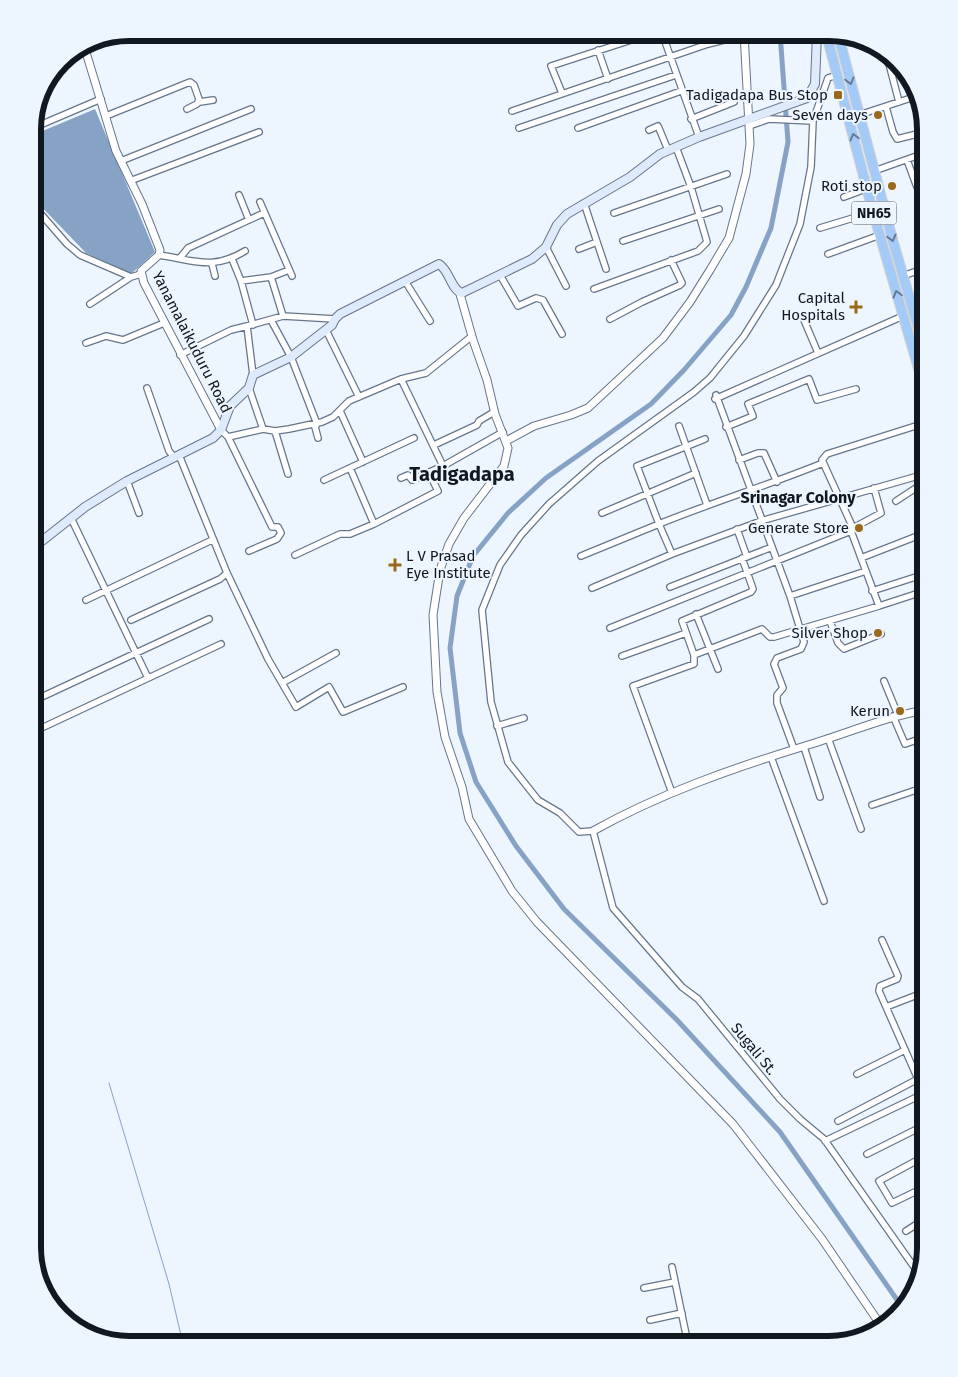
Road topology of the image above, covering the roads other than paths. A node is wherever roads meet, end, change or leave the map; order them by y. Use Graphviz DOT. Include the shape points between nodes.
graph roads {
  1 [pos="627,41"];
  2 [pos="665,41"];
  3 [pos="719,41"];
  4 [pos="744,41"];
  5 [pos="818,41"];
  6 [pos="823,41"];
  7 [pos="828,41"];
  8 [pos="840,42"];
  9 [pos="598,50"];
  10 [pos="831,52"];
  11 [pos="86,53"];
  12 [pos="671,58"];
  13 [pos="889,66"];
  14 [pos="676,75"];
  15 [pos="837,75"];
  16 [pos="608,79"];
  17 [pos="681,90"];
  18 [pos="562,93"];
  19 [pos="911,98"];
  20 [pos="101,99"];
  21 [pos="199,100"];
  22 [pos="213,100"];
  23 [pos="734,102"];
  24 [pos="899,102"];
  25 [pos="886,107"];
  26 [pos="186,109"];
  27 [pos="251,109"];
  28 [pos="512,112"];
  29 [pos="859,115"];
  30 [pos="106,116"];
  31 [pos="691,119"];
  32 [pos="813,121"];
  33 [pos="748,123"];
  34 [pos="41,125"];
  35 [pos="519,128"];
  36 [pos="578,128"];
  37 [pos="648,130"];
  38 [pos="259,132"];
  39 [pos="917,134"];
  40 [pos="699,137"];
  41 [pos="676,147"];
  42 [pos="668,150"];
  43 [pos="917,156"];
  44 [pos="907,160"];
  45 [pos="121,161"];
  46 [pos="874,171"];
  47 [pos="728,174"];
  48 [pos="130,181"];
  49 [pos="691,187"];
  50 [pos="917,187"];
  51 [pos="868,188"];
  52 [pos="239,195"];
  53 [pos="844,197"];
  54 [pos="260,202"];
  55 [pos="584,203"];
  56 [pos="720,209"];
  57 [pos="874,212"];
  58 [pos="264,213"];
  59 [pos="614,213"];
  60 [pos="41,214"];
  61 [pos="700,216"];
  62 [pos="249,220"];
  63 [pos="820,228"];
  64 [pos="880,235"];
  65 [pos="623,241"];
  66 [pos="597,242"];
  67 [pos="546,247"];
  68 [pos="579,249"];
  69 [pos="245,251"];
  70 [pos="828,254"];
  71 [pos="159,255"];
  72 [pos="180,258"];
  73 [pos="232,259"];
  74 [pos="671,260"];
  75 [pos="212,264"];
  76 [pos="606,269"];
  77 [pos="917,271"];
  78 [pos="141,274"];
  79 [pos="500,275"];
  80 [pos="215,276"];
  81 [pos="902,276"];
  82 [pos="131,277"];
  83 [pos="272,277"];
  84 [pos="241,281"];
  85 [pos="405,281"];
  86 [pos="566,286"];
  87 [pos="594,290"];
  88 [pos="460,294"];
  89 [pos="90,304"];
  90 [pos="283,316"];
  91 [pos="904,316"];
  92 [pos="335,318"];
  93 [pos="610,319"];
  94 [pos="271,320"];
  95 [pos="804,320"];
  96 [pos="430,321"];
  97 [pos="164,323"];
  98 [pos="917,323"];
  99 [pos="250,325"];
  100 [pos="326,330"];
  101 [pos="562,334"];
  102 [pos="472,336"];
  103 [pos="86,343"];
  104 [pos="818,353"];
  105 [pos="180,355"];
  106 [pos="291,356"];
  107 [pos="917,360"];
  108 [pos="253,375"];
  109 [pos="401,379"];
  110 [pos="147,388"];
  111 [pos="249,388"];
  112 [pos="856,389"];
  113 [pos="359,397"];
  114 [pos="340,411"];
  115 [pos="494,412"];
  116 [pos="317,424"];
  117 [pos="679,426"];
  118 [pos="917,426"];
  119 [pos="726,427"];
  120 [pos="221,430"];
  121 [pos="263,430"];
  122 [pos="275,431"];
  123 [pos="503,432"];
  124 [pos="228,436"];
  125 [pos="318,438"];
  126 [pos="414,438"];
  127 [pos="706,439"];
  128 [pos="506,441"];
  129 [pos="434,445"];
  130 [pos="686,446"];
  131 [pos="177,456"];
  132 [pos="739,460"];
  133 [pos="363,462"];
  134 [pos="822,463"];
  135 [pos="443,466"];
  136 [pos="350,468"];
  137 [pos="429,473"];
  138 [pos="288,474"];
  139 [pos="696,474"];
  140 [pos="917,476"];
  141 [pos="401,478"];
  142 [pos="324,480"];
  143 [pos="128,481"];
  144 [pos="777,482"];
  145 [pos="874,488"];
  146 [pos="917,488"];
  147 [pos="751,491"];
  148 [pos="647,492"];
  149 [pos="840,497"];
  150 [pos="896,501"];
  151 [pos="707,505"];
  152 [pos="602,513"];
  153 [pos="139,514"];
  154 [pos="71,518"];
  155 [pos="761,521"];
  156 [pos="374,524"];
  157 [pos="659,524"];
  158 [pos="737,529"];
  159 [pos="852,530"];
  160 [pos="917,536"];
  161 [pos="212,540"];
  162 [pos="41,542"];
  163 [pos="772,547"];
  164 [pos="248,552"];
  165 [pos="672,554"];
  166 [pos="295,555"];
  167 [pos="581,556"];
  168 [pos="745,557"];
  169 [pos="861,558"];
  170 [pos="776,560"];
  171 [pos="866,571"];
  172 [pos="748,572"];
  173 [pos="227,573"];
  174 [pos="917,577"];
  175 [pos="670,587"];
  176 [pos="592,588"];
  177 [pos="107,591"];
  178 [pos="872,591"];
  179 [pos="917,594"];
  180 [pos="790,596"];
  181 [pos="86,600"];
  182 [pos="878,606"];
  183 [pos="696,614"];
  184 [pos="209,619"];
  185 [pos="131,620"];
  186 [pos="830,621"];
  187 [pos="610,628"];
  188 [pos="800,629"];
  189 [pos="686,634"];
  190 [pos="882,634"];
  191 [pos="221,644"];
  192 [pos="709,649"];
  193 [pos="336,652"];
  194 [pos="136,653"];
  195 [pos="694,655"];
  196 [pos="622,656"];
  197 [pos="718,669"];
  198 [pos="148,678"];
  199 [pos="884,681"];
  200 [pos="282,683"];
  201 [pos="403,686"];
  202 [pos="41,697"];
  203 [pos="917,712"];
  204 [pos="896,716"];
  205 [pos="524,718"];
  206 [pos="497,726"];
  207 [pos="41,728"];
  208 [pos="828,738"];
  209 [pos="917,740"];
  210 [pos="804,747"];
  211 [pos="794,749"];
  212 [pos="772,757"];
  213 [pos="917,790"];
  214 [pos="672,793"];
  215 [pos="820,797"];
  216 [pos="872,805"];
  217 [pos="861,829"];
  218 [pos="593,831"];
  219 [pos="824,901"];
  220 [pos="882,940"];
  221 [pos="917,996"];
  222 [pos="886,1008"];
  223 [pos="905,1050"];
  224 [pos="917,1072"];
  225 [pos="858,1074"];
  226 [pos="917,1082"];
  227 [pos="917,1098"];
  228 [pos="838,1121"];
  229 [pos="917,1129"];
  230 [pos="826,1141"];
  231 [pos="867,1154"];
  232 [pos="917,1161"];
  233 [pos="917,1191"];
  234 [pos="917,1225"];
  235 [pos="906,1231"];
  236 [pos="672,1267"];
  237 [pos="915,1268"];
  238 [pos="676,1282"];
  239 [pos="644,1288"];
  240 [pos="682,1313"];
  241 [pos="650,1320"];
  242 [pos="878,1321"];
  243 [pos="686,1336"];
  1 -- 9 [label="street"];
  2 -- 12 [label="street"];
  3 -- 12 [label="street"];
  4 -- 33 [label="street"];
  5 -- 33 [label="main road" via="815,84 808,98"];
  6 -- 10 [label="highway"];
  7 -- 10 [label="highway, NH65"];
  8 -- 29 [label="highway, NH65, one-way"];
  9 -- 16 [label="street"];
  9 -- 18 [label="street" via="551,66"];
  10 -- 15 [label="highway, NH65"];
  11 -- 20 [label="street, Yanamalaikuduru Road"];
  12 -- 14 [label="street"];
  12 -- 16 [label="street"];
  13 -- 24 [label="street"];
  14 -- 17 [label="street"];
  14 -- 35 [label="street"];
  15 -- 32 [label="street" via="828,78"];
  51 -- 15 [label="highway, NH65, one-way"];
  16 -- 18 [label="street"];
  17 -- 31 [label="street"];
  17 -- 36 [label="street"];
  18 -- 28 [label="street"];
  19 -- 24 [label="street"];
  20 -- 30 [label="street, Yanamalaikuduru Road"];
  20 -- 34 [label="street"];
  21 -- 22 [label="street" via="202,103"];
  21 -- 26 [label="street"];
  21 -- 30 [label="street" via="190,82"];
  23 -- 31 [label="street"];
  24 -- 25 [label="street"];
  25 -- 29 [label="street"];
  25 -- 39 [label="street" via="897,139"];
  27 -- 45 [label="street"];
  29 -- 46 [label="highway, NH65"];
  30 -- 45 [label="street, Yanamalaikuduru Road"];
  31 -- 40 [label="street"];
  32 -- 33 [label="street" via="770,119"];
  32 -- 206 [label="street" via="811,167 796,237 776,285 744,336 710,378 694,392 598,461 549,504 521,534 500,565 482,610 489,690"];
  33 -- 40 [label="main road"];
  33 -- 128 [label="street" via="746,174 729,238 672,326 588,408 534,426"];
  37 -- 42 [label="street" via="658,126"];
  38 -- 48 [label="street"];
  40 -- 41 [label="main road"];
  41 -- 42 [label="main road"];
  41 -- 49 [label="street"];
  42 -- 55 [label="main road" via="630,177"];
  43 -- 44 [label="street"];
  44 -- 46 [label="street"];
  44 -- 50 [label="street"];
  45 -- 48 [label="street, Yanamalaikuduru Road"];
  46 -- 81 [label="highway, NH65, one-way"];
  47 -- 49 [label="street"];
  48 -- 71 [label="street, Yanamalaikuduru Road" via="156,237"];
  49 -- 59 [label="street"];
  49 -- 61 [label="street"];
  51 -- 53 [label="street"];
  51 -- 57 [label="highway, NH65"];
  52 -- 62 [label="street"];
  54 -- 58 [label="street"];
  55 -- 66 [label="street"];
  55 -- 67 [label="main road" via="562,219"];
  56 -- 61 [label="street"];
  57 -- 63 [label="street"];
  57 -- 64 [label="highway, NH65"];
  58 -- 62 [label="street"];
  58 -- 83 [label="street" via="291,273"];
  60 -- 82 [label="street" via="80,255"];
  61 -- 65 [label="street"];
  61 -- 74 [label="street" via="707,242 698,251"];
  62 -- 72 [label="street" via="188,248"];
  64 -- 70 [label="street"];
  91 -- 64 [label="highway, NH65, one-way"];
  66 -- 68 [label="street"];
  66 -- 76 [label="street"];
  67 -- 79 [label="main road" via="532,259"];
  67 -- 86 [label="street"];
  69 -- 73 [label="street"];
  71 -- 72 [label="street"];
  71 -- 78 [label="street, Yanamalaikuduru Road" via="142,268"];
  72 -- 75 [label="street"];
  73 -- 75 [label="street"];
  73 -- 84 [label="street"];
  74 -- 87 [label="street"];
  74 -- 93 [label="street" via="682,283 680,285"];
  75 -- 80 [label="street"];
  77 -- 81 [label="street"];
  78 -- 82 [label="street"];
  78 -- 97 [label="street, Yanamalaikuduru Road"];
  79 -- 88 [label="main road"];
  79 -- 101 [label="street" via="518,306 536,298 543,300"];
  81 -- 98 [label="highway, NH65"];
  82 -- 89 [label="street"];
  83 -- 84 [label="street"];
  83 -- 90 [label="street"];
  84 -- 99 [label="street"];
  85 -- 88 [label="main road" via="439,264"];
  85 -- 92 [label="main road"];
  85 -- 96 [label="street"];
  88 -- 102 [label="street"];
  90 -- 92 [label="street"];
  90 -- 94 [label="street"];
  91 -- 104 [label="street"];
  91 -- 107 [label="highway, NH65"];
  92 -- 100 [label="main road"];
  94 -- 99 [label="street"];
  94 -- 106 [label="street"];
  95 -- 104 [label="street"];
  97 -- 103 [label="street" via="123,340 106,336"];
  97 -- 105 [label="street, Yanamalaikuduru Road"];
  99 -- 105 [label="street" via="231,330"];
  99 -- 108 [label="street"];
  100 -- 106 [label="main road"];
  100 -- 113 [label="street"];
  102 -- 109 [label="street" via="434,368"];
  102 -- 115 [label="street"];
  104 -- 119 [label="street" via="715,397"];
  105 -- 120 [label="street, Yanamalaikuduru Road"];
  106 -- 108 [label="main road"];
  106 -- 116 [label="street"];
  108 -- 111 [label="main road"];
  109 -- 113 [label="street"];
  109 -- 129 [label="street"];
  110 -- 131 [label="street" via="169,451"];
  111 -- 120 [label="main road" via="230,406"];
  111 -- 121 [label="street"];
  112 -- 119 [label="street" via="817,400 809,379 748,404 753,416"];
  113 -- 114 [label="street" via="349,401"];
  114 -- 116 [label="street"];
  114 -- 133 [label="street"];
  115 -- 123 [label="street"];
  115 -- 129 [label="street" via="479,421 477,426"];
  116 -- 122 [label="street"];
  116 -- 125 [label="street"];
  117 -- 130 [label="street"];
  118 -- 134 [label="street" via="827,454"];
  119 -- 132 [label="street"];
  120 -- 124 [label="street"];
  120 -- 131 [label="main road" via="213,438"];
  121 -- 122 [label="street"];
  121 -- 124 [label="street"];
  122 -- 138 [label="street"];
  123 -- 128 [label="street"];
  123 -- 135 [label="street"];
  124 -- 164 [label="street" via="272,526 278,527 281,533 277,539"];
  126 -- 133 [label="street"];
  127 -- 130 [label="street"];
  128 -- 242 [label="street" via="508,448 504,466 449,544 434,599 437,692 445,738 469,819 512,891 536,922 601,985 733,1124 822,1239"];
  129 -- 135 [label="street"];
  130 -- 139 [label="street"];
  130 -- 148 [label="street" via="638,466"];
  131 -- 143 [label="main road"];
  131 -- 161 [label="street"];
  132 -- 144 [label="street" via="764,453"];
  132 -- 147 [label="street"];
  133 -- 136 [label="street"];
  134 -- 144 [label="street"];
  134 -- 149 [label="street"];
  135 -- 137 [label="street"];
  136 -- 142 [label="street"];
  136 -- 156 [label="street"];
  137 -- 141 [label="street" via="412,480 408,474"];
  137 -- 156 [label="street" via="438,491"];
  139 -- 148 [label="street"];
  139 -- 151 [label="street"];
  140 -- 145 [label="street"];
  143 -- 153 [label="street"];
  143 -- 154 [label="main road"];
  144 -- 147 [label="street"];
  145 -- 149 [label="street"];
  145 -- 159 [label="street" via="881,513"];
  146 -- 150 [label="street"];
  147 -- 151 [label="street"];
  147 -- 155 [label="street"];
  148 -- 152 [label="street"];
  148 -- 157 [label="street"];
  149 -- 155 [label="street"];
  149 -- 159 [label="street"];
  151 -- 157 [label="street"];
  154 -- 162 [label="main road"];
  154 -- 177 [label="street"];
  155 -- 158 [label="street"];
  155 -- 163 [label="street"];
  156 -- 166 [label="street" via="350,534 340,534"];
  157 -- 165 [label="street"];
  157 -- 167 [label="street"];
  158 -- 165 [label="street"];
  158 -- 168 [label="street"];
  159 -- 169 [label="street"];
  159 -- 170 [label="street"];
  160 -- 169 [label="street"];
  161 -- 173 [label="street"];
  161 -- 177 [label="street"];
  163 -- 168 [label="street"];
  163 -- 170 [label="street"];
  165 -- 176 [label="street"];
  168 -- 172 [label="street"];
  168 -- 175 [label="street"];
  169 -- 171 [label="street"];
  170 -- 172 [label="street"];
  170 -- 180 [label="street"];
  171 -- 178 [label="street"];
  171 -- 180 [label="street"];
  172 -- 183 [label="street" via="751,592"];
  172 -- 187 [label="street"];
  173 -- 185 [label="street"];
  173 -- 200 [label="street" via="252,629"];
  174 -- 178 [label="street"];
  177 -- 181 [label="street"];
  177 -- 194 [label="street"];
  178 -- 182 [label="street"];
  179 -- 182 [label="street"];
  180 -- 188 [label="street"];
  182 -- 186 [label="street"];
  183 -- 189 [label="street" via="683,620"];
  183 -- 192 [label="street"];
  184 -- 194 [label="street"];
  186 -- 188 [label="street"];
  186 -- 190 [label="street" via="838,643 844,649"];
  188 -- 192 [label="street" via="770,637 762,629"];
  188 -- 211 [label="street" via="804,646 777,658 774,664 783,688 777,695 777,703"];
  189 -- 195 [label="street"];
  189 -- 196 [label="street"];
  191 -- 198 [label="street"];
  192 -- 195 [label="street"];
  192 -- 197 [label="street"];
  193 -- 200 [label="street"];
  194 -- 198 [label="street"];
  194 -- 202 [label="street"];
  195 -- 214 [label="street" via="692,666 633,686"];
  198 -- 207 [label="street"];
  199 -- 204 [label="street"];
  200 -- 201 [label="street" via="296,708 329,687 343,712"];
  203 -- 204 [label="street"];
  204 -- 208 [label="street"];
  204 -- 209 [label="street" via="903,742 908,744"];
  205 -- 206 [label="street"];
  206 -- 218 [label="street" via="508,762 538,800 560,813 579,832"];
  208 -- 210 [label="street"];
  208 -- 217 [label="street"];
  210 -- 211 [label="street"];
  210 -- 215 [label="street"];
  211 -- 212 [label="street"];
  212 -- 214 [label="street"];
  212 -- 219 [label="street"];
  213 -- 216 [label="street"];
  214 -- 218 [label="street"];
  218 -- 230 [label="street, Sugali St." via="613,908 627,927 682,987 698,999 780,1099"];
  220 -- 222 [label="street" via="898,976 878,989"];
  221 -- 222 [label="street"];
  222 -- 223 [label="street"];
  223 -- 224 [label="street"];
  223 -- 225 [label="street"];
  226 -- 228 [label="street"];
  227 -- 230 [label="street"];
  229 -- 231 [label="street"];
  230 -- 237 [label="street, Sugali St."];
  232 -- 233 [label="street" via="879,1181 892,1203"];
  234 -- 235 [label="street"];
  236 -- 238 [label="street"];
  238 -- 239 [label="street"];
  238 -- 240 [label="street"];
  240 -- 241 [label="street"];
  240 -- 243 [label="street"];
}
